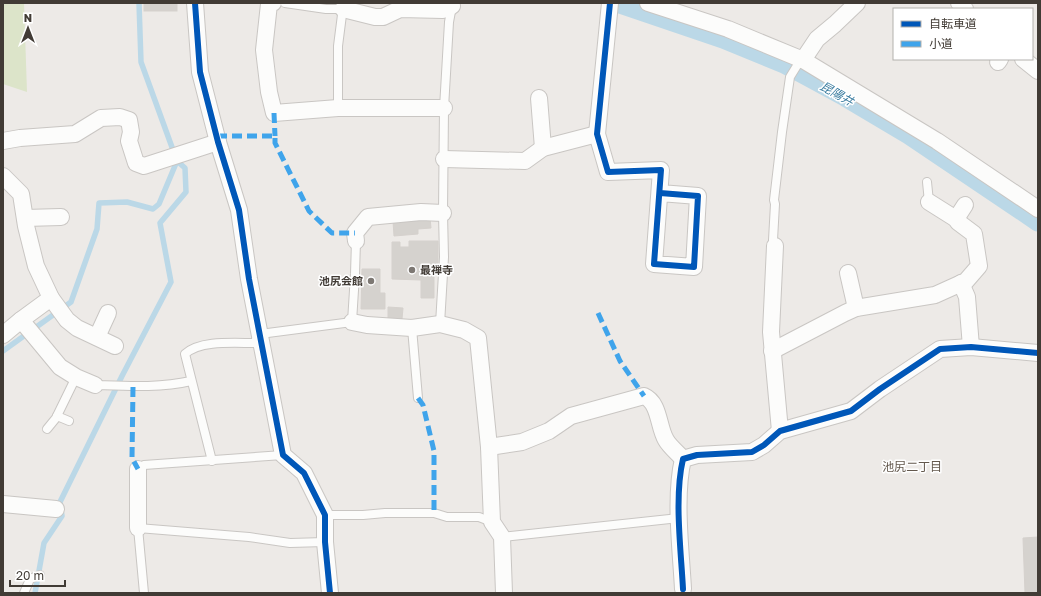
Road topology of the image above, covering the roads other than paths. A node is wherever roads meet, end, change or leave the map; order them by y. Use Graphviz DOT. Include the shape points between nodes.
graph roads {
  1 [pos="195,3"];
  2 [pos="273,3"];
  3 [pos="285,3"];
  4 [pos="610,3"];
  5 [pos="648,3"];
  6 [pos="857,3"];
  7 [pos="452,5"];
  8 [pos="344,6"];
  9 [pos="803,60"];
  10 [pos="1024,60"];
  11 [pos="1038,71"];
  12 [pos="539,98"];
  13 [pos="338,108"];
  14 [pos="444,108"];
  15 [pos="597,134"];
  16 [pos="3,141"];
  17 [pos="218,142"];
  18 [pos="543,148"];
  19 [pos="444,159"];
  20 [pos="3,176"];
  21 [pos="927,182"];
  22 [pos="660,193"];
  23 [pos="929,202"];
  24 [pos="965,205"];
  25 [pos="1038,210"];
  26 [pos="443,213"];
  27 [pos="61,217"];
  28 [pos="25,218"];
  29 [pos="956,219"];
  30 [pos="356,241"];
  31 [pos="775,246"];
  32 [pos="848,273"];
  33 [pos="961,283"];
  34 [pos="51,298"];
  35 [pos="856,308"];
  36 [pos="108,313"];
  37 [pos="21,320"];
  38 [pos="352,322"];
  39 [pos="440,324"];
  40 [pos="412,328"];
  41 [pos="260,334"];
  42 [pos="3,335"];
  43 [pos="97,337"];
  44 [pos="115,346"];
  45 [pos="971,347"];
  46 [pos="772,351"];
  47 [pos="1038,353"];
  48 [pos="76,377"];
  49 [pos="191,381"];
  50 [pos="95,385"];
  51 [pos="418,398"];
  52 [pos="57,416"];
  53 [pos="69,421"];
  54 [pos="47,429"];
  55 [pos="780,431"];
  56 [pos="489,447"];
  57 [pos="283,455"];
  58 [pos="683,459"];
  59 [pos="212,461"];
  60 [pos="138,469"];
  61 [pos="3,504"];
  62 [pos="56,509"];
  63 [pos="325,515"];
  64 [pos="679,518"];
  65 [pos="492,522"];
  66 [pos="138,528"];
  67 [pos="502,537"];
  68 [pos="325,542"];
  69 [pos="40,575"];
  70 [pos="683,591"];
  71 [pos="24,593"];
  72 [pos="144,593"];
  73 [pos="330,593"];
  74 [pos="504,593"];
  1 -- 17 [label="street" via="200,72"];
  2 -- 13 [label="street" via="269,4 264,50 274,113"];
  3 -- 8 [label="lane" via="326,9"];
  4 -- 15 [label="street"];
  5 -- 9 [label="street" via="728,29"];
  6 -- 9 [label="street" via="817,39"];
  7 -- 8 [label="street" via="443,10 400,9 383,17"];
  7 -- 14 [label="lane"];
  8 -- 13 [label="lane" via="338,46"];
  9 -- 25 [label="street" via="937,141"];
  9 -- 31 [label="lane" via="790,77 774,200"];
  10 -- 11 [label="street"];
  12 -- 18 [label="street"];
  13 -- 14 [label="street"];
  14 -- 19 [label="lane"];
  15 -- 18 [label="street"];
  15 -- 22 [label="street" via="608,172 661,170"];
  16 -- 17 [label="street" via="75,134 101,118 120,117 129,120 129,141 136,163 144,166"];
  17 -- 41 [label="street" via="239,210"];
  18 -- 19 [label="street" via="525,161"];
  19 -- 26 [label="lane"];
  20 -- 28 [label="street" via="21,194"];
  21 -- 23 [label="lane"];
  22 -- 22 [label="street" via="654,264 694,267 698,196"];
  23 -- 29 [label="street"];
  24 -- 29 [label="street"];
  26 -- 30 [label="street" via="421,212 368,217 355,233"];
  26 -- 39 [label="lane" via="444,257"];
  27 -- 28 [label="street"];
  28 -- 34 [label="street" via="36,266"];
  29 -- 33 [label="street" via="974,234 979,266"];
  30 -- 38 [label="lane"];
  31 -- 46 [label="street"];
  32 -- 35 [label="street"];
  33 -- 35 [label="street" via="935,295"];
  33 -- 45 [label="street" via="967,297"];
  34 -- 37 [label="street"];
  34 -- 43 [label="street" via="67,320 77,328"];
  35 -- 46 [label="street"];
  36 -- 43 [label="street"];
  37 -- 42 [label="street"];
  37 -- 48 [label="street" via="60,367"];
  38 -- 40 [label="street"];
  38 -- 41 [label="lane"];
  39 -- 40 [label="street"];
  39 -- 56 [label="street" via="464,330 478,338"];
  40 -- 51 [label="lane"];
  41 -- 49 [label="lane" via="254,342 213,343 188,350 185,354"];
  41 -- 57 [label="street"];
  43 -- 44 [label="street"];
  45 -- 47 [label="street"];
  45 -- 55 [label="street" via="940,349 851,411"];
  46 -- 55 [label="street"];
  48 -- 50 [label="street"];
  48 -- 52 [label="lane"];
  49 -- 50 [label="lane" via="133,387"];
  49 -- 59 [label="lane"];
  52 -- 53 [label="lane"];
  52 -- 54 [label="lane"];
  55 -- 58 [label="street" via="752,452 698,455"];
  56 -- 58 [label="street" via="522,442 549,431 571,416 644,396 649,398 658,416 666,440"];
  56 -- 65 [label="street"];
  57 -- 59 [label="lane"];
  57 -- 63 [label="street" via="304,473"];
  58 -- 64 [label="street" via="680,472"];
  59 -- 60 [label="lane" via="144,465"];
  60 -- 66 [label="street"];
  61 -- 62 [label="street"];
  63 -- 65 [label="lane" via="434,513 447,517 479,517"];
  63 -- 68 [label="street"];
  64 -- 67 [label="lane"];
  64 -- 70 [label="street"];
  65 -- 67 [label="street"];
  66 -- 68 [label="lane" via="290,543"];
  66 -- 72 [label="lane"];
  67 -- 74 [label="street"];
  68 -- 73 [label="street"];
  69 -- 71 [label="lane" via="30,579"];
}
